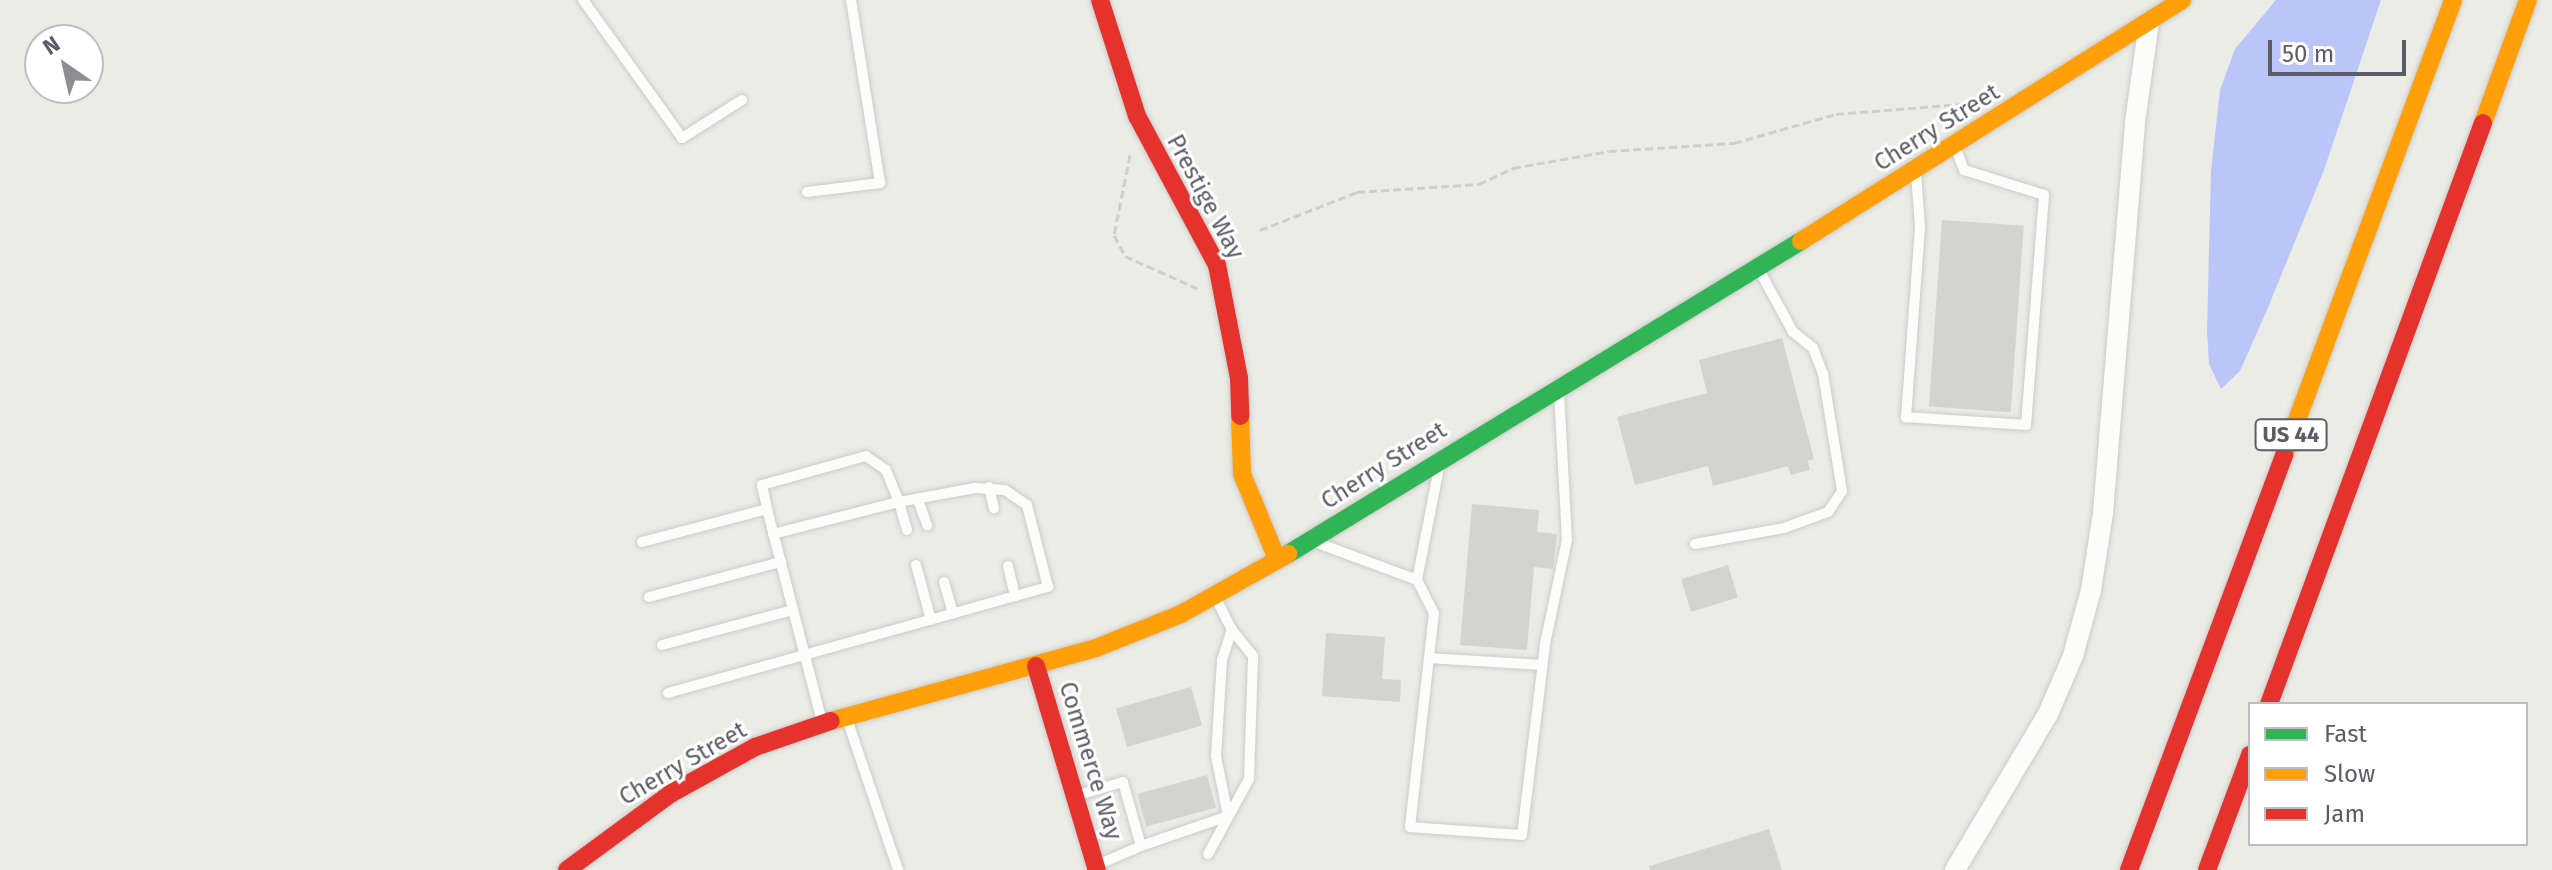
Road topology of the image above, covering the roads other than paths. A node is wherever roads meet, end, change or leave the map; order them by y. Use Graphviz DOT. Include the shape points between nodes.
graph roads {
  1 [pos="583,0"];
  2 [pos="851,0"];
  3 [pos="1100,0"];
  4 [pos="2182,0"];
  5 [pos="2453,0"];
  6 [pos="2528,0"];
  7 [pos="2149,22"];
  8 [pos="742,100"];
  9 [pos="1954,145"];
  10 [pos="1916,168"];
  11 [pos="807,192"];
  12 [pos="1757,266"];
  13 [pos="1559,387"];
  14 [pos="1441,460"];
  15 [pos="989,487"];
  16 [pos="918,500"];
  17 [pos="899,502"];
  18 [pos="994,508"];
  19 [pos="767,509"];
  20 [pos="927,525"];
  21 [pos="907,530"];
  22 [pos="773,534"];
  23 [pos="1309,540"];
  24 [pos="642,542"];
  25 [pos="1695,544"];
  26 [pos="1277,559"];
  27 [pos="781,562"];
  28 [pos="916,565"];
  29 [pos="1008,566"];
  30 [pos="1417,580"];
  31 [pos="944,582"];
  32 [pos="1214,595"];
  33 [pos="1015,596"];
  34 [pos="649,597"];
  35 [pos="793,610"];
  36 [pos="953,614"];
  37 [pos="931,620"];
  38 [pos="1232,630"];
  39 [pos="662,645"];
  40 [pos="806,656"];
  41 [pos="1429,658"];
  42 [pos="1542,665"];
  43 [pos="1036,666"];
  44 [pos="668,693"];
  45 [pos="2270,702"];
  46 [pos="847,717"];
  47 [pos="823,723"];
  48 [pos="2248,760"];
  49 [pos="1075,796"];
  50 [pos="1228,816"];
  51 [pos="1141,846"];
  52 [pos="1208,854"];
  53 [pos="1096,868"];
  54 [pos="567,870"];
  55 [pos="898,870"];
  56 [pos="1955,870"];
  57 [pos="2129,870"];
  58 [pos="2207,870"];
  1 -- 8 [label="lane" via="682,138"];
  2 -- 11 [label="lane" via="880,183"];
  3 -- 26 [label="main road, Prestige Way" via="1137,116 1208,247 1226,301 1239,378 1242,474"];
  4 -- 7 [label="main road, Cherry Street"];
  5 -- 57 [label="main road, US 44"];
  6 -- 45 [label="main road, US 44"];
  7 -- 9 [label="main road, Cherry Street"];
  7 -- 56 [label="street" via="2135,122 2103,513 2091,590 2073,656 2048,714"];
  9 -- 10 [label="main road, Cherry Street"];
  9 -- 10 [label="lane" via="1964,170 2044,195 2026,425 1906,417 1920,227"];
  10 -- 12 [label="main road, Cherry Street"];
  12 -- 13 [label="main road, Cherry Street"];
  12 -- 25 [label="lane" via="1793,332 1813,348 1823,374 1842,491 1828,512 1784,528"];
  13 -- 14 [label="main road, Cherry Street"];
  13 -- 42 [label="lane" via="1567,540"];
  14 -- 23 [label="main road, Cherry Street"];
  14 -- 30 [label="lane"];
  15 -- 16 [label="lane"];
  15 -- 18 [label="lane"];
  15 -- 33 [label="lane" via="1005,490 1027,505 1048,587"];
  16 -- 17 [label="lane"];
  16 -- 20 [label="lane"];
  17 -- 19 [label="lane" via="886,470 866,456 762,485"];
  17 -- 21 [label="lane"];
  17 -- 22 [label="lane"];
  19 -- 22 [label="lane"];
  19 -- 24 [label="lane"];
  22 -- 27 [label="lane"];
  23 -- 26 [label="main road, Cherry Street"];
  23 -- 30 [label="lane"];
  26 -- 32 [label="main road, Cherry Street"];
  27 -- 34 [label="lane"];
  27 -- 35 [label="lane"];
  28 -- 37 [label="lane"];
  29 -- 33 [label="lane"];
  30 -- 41 [label="lane" via="1434,613"];
  31 -- 36 [label="lane"];
  32 -- 38 [label="lane"];
  32 -- 43 [label="main road, Cherry Street" via="1139,633"];
  33 -- 36 [label="lane"];
  35 -- 39 [label="lane"];
  35 -- 40 [label="lane"];
  36 -- 37 [label="lane"];
  37 -- 40 [label="lane"];
  38 -- 50 [label="lane" via="1222,660 1216,756"];
  38 -- 50 [label="lane" via="1253,656 1249,779"];
  40 -- 44 [label="lane"];
  40 -- 47 [label="lane"];
  41 -- 42 [label="lane"];
  41 -- 42 [label="lane" via="1410,827 1522,835"];
  43 -- 46 [label="main road, Cherry Street"];
  43 -- 49 [label="main road, Commerce Way"];
  46 -- 47 [label="main road, Cherry Street"];
  46 -- 55 [label="lane"];
  47 -- 54 [label="main road, Cherry Street" via="720,764 639,814"];
  48 -- 58 [label="main road"];
  49 -- 51 [label="lane" via="1123,782"];
  49 -- 53 [label="main road, Commerce Way"];
  50 -- 51 [label="lane"];
  50 -- 52 [label="lane"];
  51 -- 53 [label="lane"];
}
